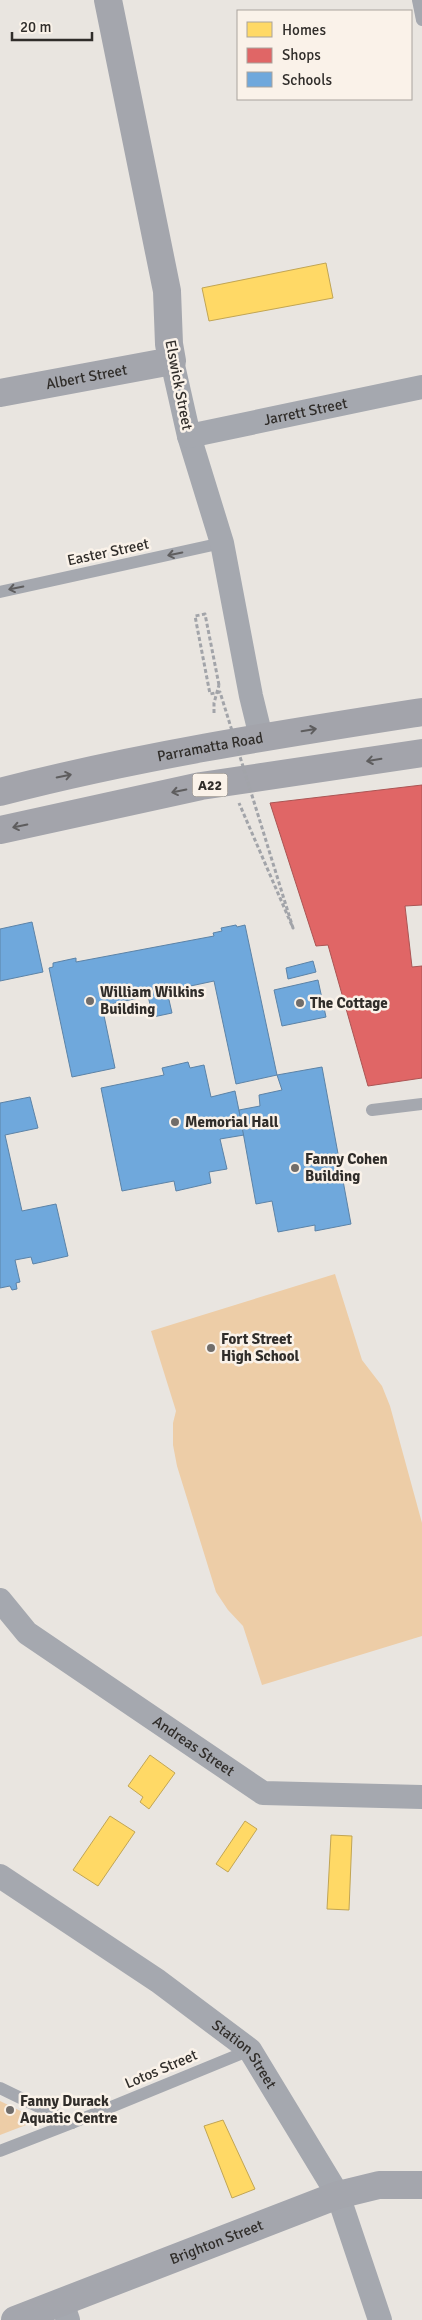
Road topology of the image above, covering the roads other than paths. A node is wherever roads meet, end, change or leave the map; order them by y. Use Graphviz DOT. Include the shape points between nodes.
graph roads {
  1 [pos="108,0"];
  2 [pos="418,0"];
  3 [pos="422,20"];
  4 [pos="172,361"];
  5 [pos="422,387"];
  6 [pos="0,394"];
  7 [pos="189,436"];
  8 [pos="222,543"];
  9 [pos="0,592"];
  10 [pos="422,712"];
  11 [pos="261,737"];
  12 [pos="422,753"];
  13 [pos="0,792"];
  14 [pos="0,830"];
  15 [pos="422,1104"];
  16 [pos="372,1110"];
  17 [pos="0,1600"];
  18 [pos="422,1797"];
  19 [pos="0,1876"];
  20 [pos="250,2050"];
  21 [pos="0,2088"];
  22 [pos="72,2123"];
  23 [pos="0,2151"];
  24 [pos="422,2185"];
  25 [pos="338,2195"];
  26 [pos="65,2311"];
  27 [pos="16,2320"];
  28 [pos="380,2320"];
  1 -- 4 [label="street, Elswick Street" via="167,291"];
  2 -- 3 [label="lane"];
  4 -- 6 [label="street, Albert Street"];
  4 -- 7 [label="street, Elswick Street"];
  5 -- 7 [label="street, Jarrett Street"];
  7 -- 8 [label="street, Elswick Street"];
  8 -- 9 [label="lane, Easter Street, one-way"];
  8 -- 11 [label="street, Elswick Street"];
  11 -- 10 [label="highway, Parramatta Road / A22, one-way"];
  13 -- 11 [label="highway, Parramatta Road / A22, one-way"];
  12 -- 14 [label="highway, A22, one-way" via="201,786"];
  15 -- 16 [label="lane"];
  17 -- 18 [label="street, Andreas Street" via="28,1633 263,1793"];
  19 -- 20 [label="street, Station Street" via="158,1982"];
  20 -- 22 [label="lane, Lotos Street"];
  20 -- 25 [label="street, Station Street"];
  21 -- 22 [label="lane"];
  22 -- 23 [label="lane, Lotos Street"];
  24 -- 25 [label="street, Brighton Street" via="379,2185"];
  25 -- 26 [label="street, Brighton Street"];
  25 -- 28 [label="street, Station Street"];
  26 -- 27 [label="street, Brighton Street"];
}
